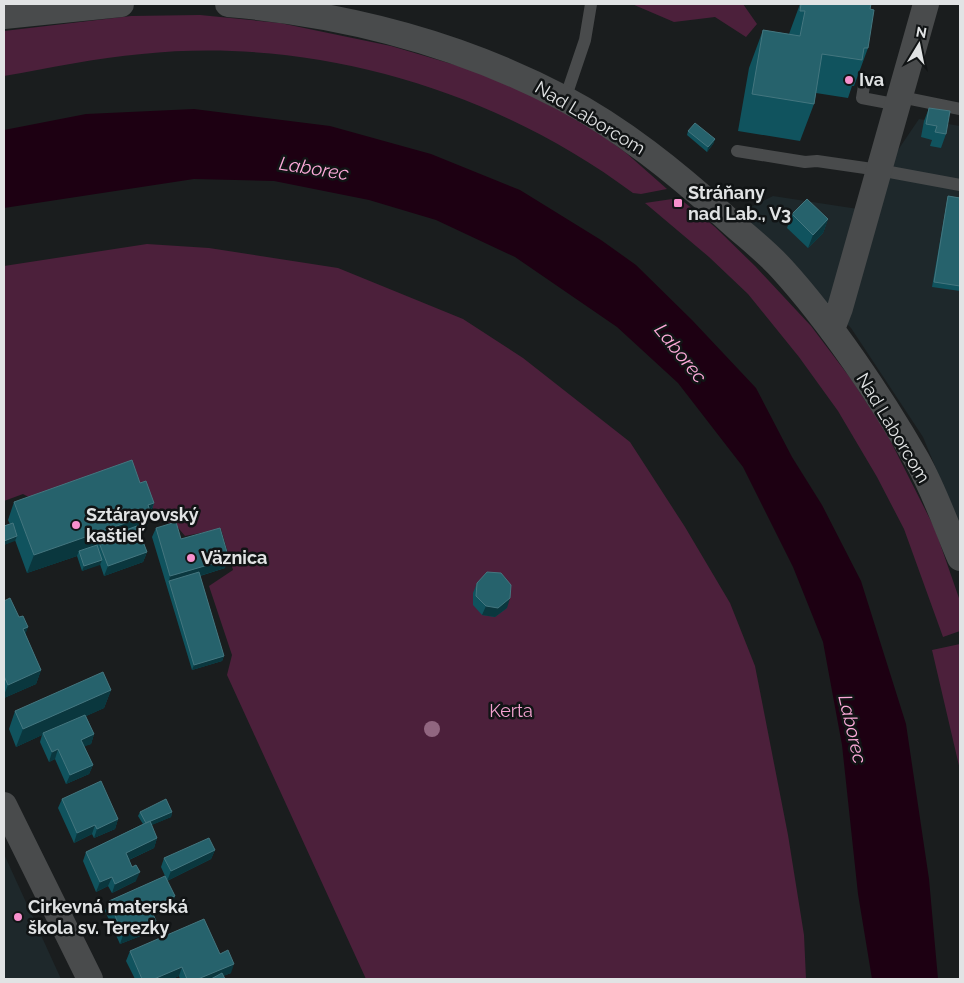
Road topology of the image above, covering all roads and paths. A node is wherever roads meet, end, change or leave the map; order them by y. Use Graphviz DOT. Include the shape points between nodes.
graph roads {
  1 [pos="121,4"];
  2 [pos="228,4"];
  3 [pos="591,4"];
  4 [pos="926,4"];
  5 [pos="287,6"];
  6 [pos="4,16"];
  7 [pos="865,80"];
  8 [pos="565,99"];
  9 [pos="900,101"];
  10 [pos="960,109"];
  11 [pos="737,151"];
  12 [pos="879,170"];
  13 [pos="960,185"];
  14 [pos="832,330"];
  15 [pos="960,558"];
  16 [pos="4,805"];
  17 [pos="90,979"];
  1 -- 6 [label="street"];
  2 -- 5 [label="street, Nad Laborcom"];
  3 -- 8 [label="lane" via="585,40"];
  4 -- 9 [label="street"];
  5 -- 8 [label="street, Nad Laborcom" via="399,33 514,74"];
  7 -- 9 [label="lane" via="862,98"];
  8 -- 14 [label="street, Nad Laborcom" via="621,134 697,192 781,268"];
  9 -- 10 [label="lane"];
  9 -- 12 [label="street"];
  11 -- 12 [label="lane"];
  12 -- 13 [label="lane"];
  12 -- 14 [label="street"];
  14 -- 15 [label="street, Nad Laborcom" via="918,461"];
  16 -- 17 [label="street"];
}
